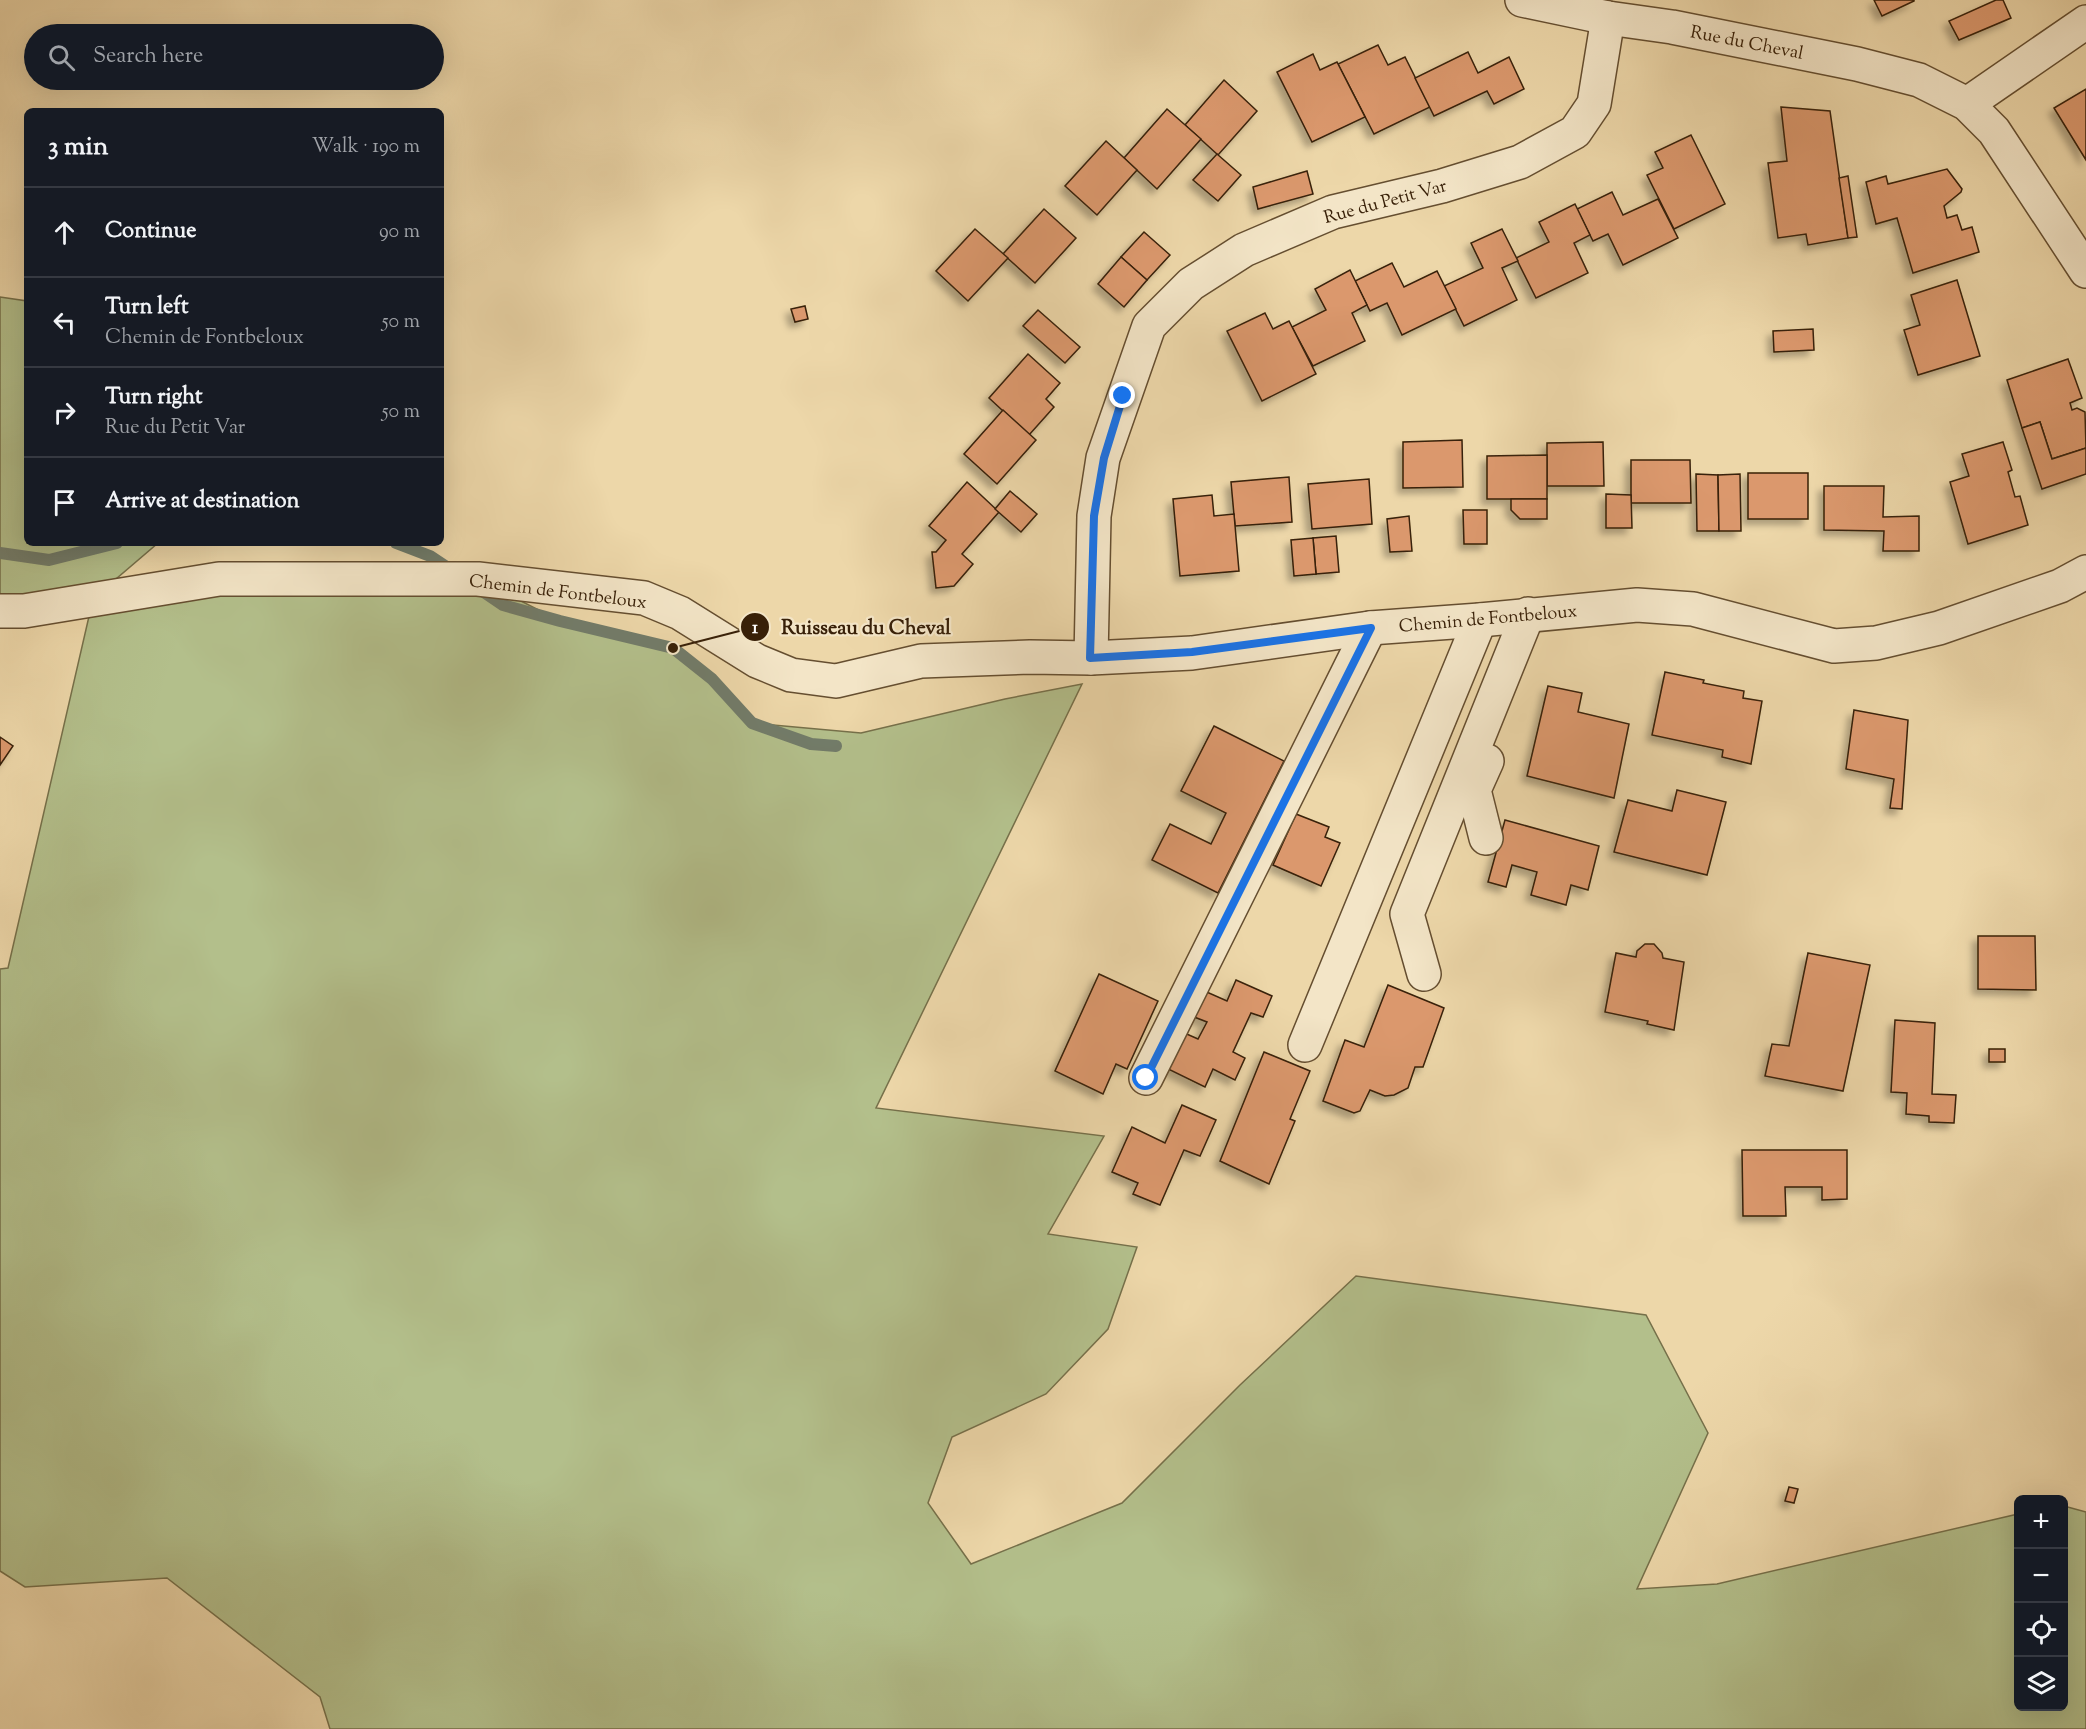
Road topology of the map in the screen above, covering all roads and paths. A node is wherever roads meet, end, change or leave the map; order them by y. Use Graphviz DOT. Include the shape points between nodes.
graph roads {
  1 [pos="1522,0"];
  2 [pos="1608,18"];
  3 [pos="2086,22"];
  4 [pos="1967,104"];
  5 [pos="2086,271"];
  6 [pos="2086,572"];
  7 [pos="0,611"];
  8 [pos="1538,614"];
  9 [pos="1480,620"];
  10 [pos="1371,628"];
  11 [pos="1090,658"];
  12 [pos="1486,838"];
  13 [pos="1424,974"];
  14 [pos="1305,1045"];
  15 [pos="1146,1078"];
  1 -- 2 [label="street, Rue du Cheval"];
  2 -- 4 [label="street, Rue du Cheval" via="1857,64 1919,80"];
  2 -- 11 [label="street, Rue du Petit Var" via="1594,104 1575,132 1520,162 1334,212 1244,250 1191,284 1149,326 1104,458 1094,516"];
  3 -- 4 [label="street"];
  4 -- 5 [label="street, Rue du Cheval" via="1995,130"];
  6 -- 8 [label="street, Chemin de Fontbeloux" via="2060,586 1939,628 1876,643 1834,646 1693,609 1637,605"];
  7 -- 11 [label="street, Chemin de Fontbeloux" via="24,611 219,579 478,579 644,598 680,613 757,661 791,675 837,681 921,661"];
  8 -- 9 [label="street, Chemin de Fontbeloux"];
  8 -- 12 [label="street" via="1474,790"];
  8 -- 13 [label="street" via="1407,914"];
  9 -- 10 [label="street, Chemin de Fontbeloux"];
  9 -- 14 [label="street"];
  10 -- 11 [label="street, Chemin de Fontbeloux" via="1192,652"];
  10 -- 15 [label="street"];
}
